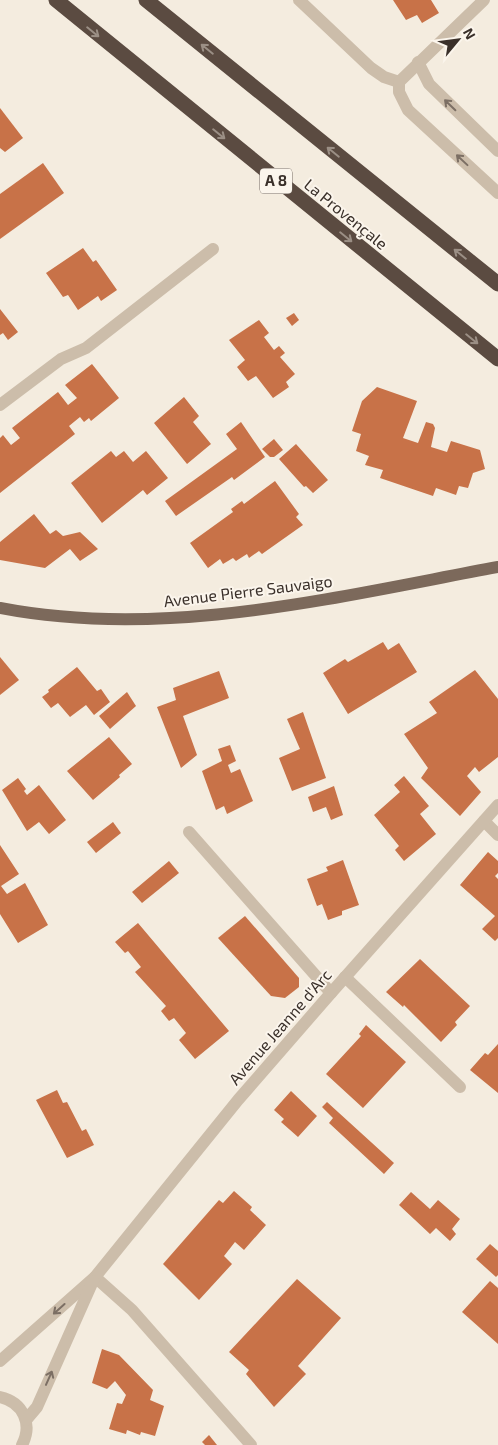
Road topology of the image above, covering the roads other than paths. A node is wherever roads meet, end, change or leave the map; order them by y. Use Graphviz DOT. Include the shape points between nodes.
graph roads {
  1 [pos="56,0"];
  2 [pos="146,0"];
  3 [pos="299,0"];
  4 [pos="484,0"];
  5 [pos="418,62"];
  6 [pos="399,82"];
  7 [pos="498,151"];
  8 [pos="498,193"];
  9 [pos="214,249"];
  10 [pos="498,284"];
  11 [pos="498,359"];
  12 [pos="0,405"];
  13 [pos="498,567"];
  14 [pos="0,608"];
  15 [pos="498,805"];
  16 [pos="484,821"];
  17 [pos="189,832"];
  18 [pos="498,835"];
  19 [pos="345,977"];
  20 [pos="331,993"];
  21 [pos="460,1086"];
  22 [pos="95,1276"];
  23 [pos="0,1361"];
  24 [pos="0,1396"];
  25 [pos="26,1426"];
  26 [pos="22,1445"];
  27 [pos="35,1445"];
  28 [pos="252,1445"];
  1 -- 11 [label="highway, La Provençale / A 8, one-way"];
  10 -- 2 [label="highway, one-way"];
  3 -- 6 [label="street" via="371,68"];
  4 -- 5 [label="street"];
  5 -- 6 [label="street"];
  7 -- 5 [label="street, one-way" via="429,84"];
  8 -- 6 [label="street, one-way" via="408,110 399,92"];
  9 -- 12 [label="street" via="86,348 61,359"];
  13 -- 14 [label="main road, Avenue Pierre Sauvaigo" via="257,610 150,619 84,620"];
  15 -- 16 [label="street, Avenue Jeanne d'Arc"];
  16 -- 18 [label="street"];
  16 -- 19 [label="street, Avenue Jeanne d'Arc"];
  17 -- 20 [label="street"];
  19 -- 20 [label="street, Avenue Jeanne d'Arc"];
  19 -- 21 [label="street"];
  20 -- 22 [label="street, Avenue Jeanne d'Arc"];
  22 -- 23 [label="street, Avenue Jeanne d'Arc, one-way"];
  25 -- 22 [label="street, Avenue Jeanne d'Arc, one-way"];
  22 -- 28 [label="street" via="132,1310"];
  24 -- 25 [label="street" via="16,1404"];
  25 -- 26 [label="street, Avenue Jeanne d'Arc"];
  25 -- 27 [label="street"];
}
